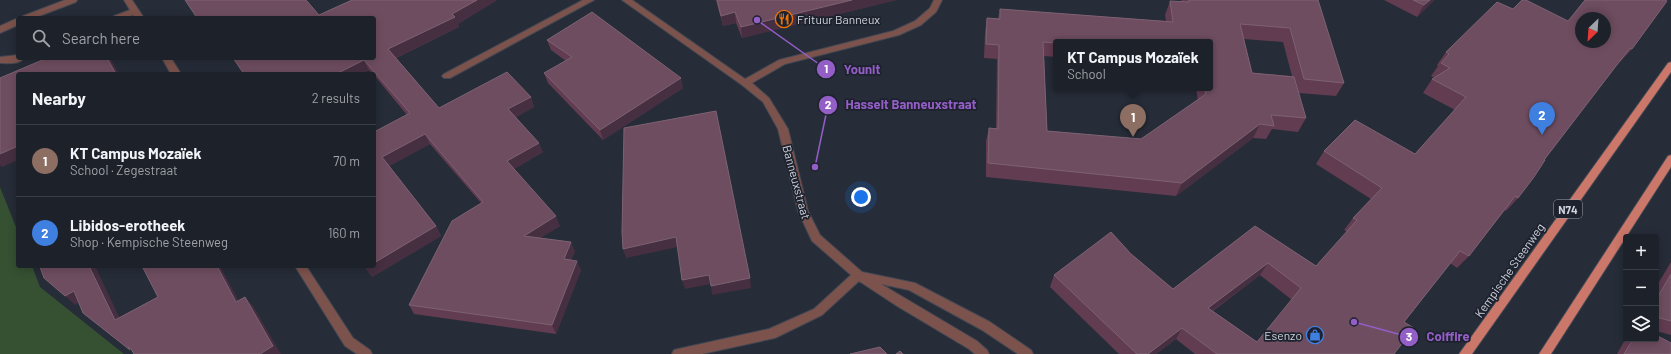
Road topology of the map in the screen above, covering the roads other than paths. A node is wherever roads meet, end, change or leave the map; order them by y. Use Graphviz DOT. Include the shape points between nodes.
graph roads {
  1 [pos="73,0"];
  2 [pos="128,0"];
  3 [pos="590,0"];
  4 [pos="626,0"];
  5 [pos="938,0"];
  6 [pos="138,14"];
  7 [pos="31,16"];
  8 [pos="128,16"];
  9 [pos="16,22"];
  10 [pos="0,30"];
  11 [pos="0,60"];
  12 [pos="16,60"];
  13 [pos="167,60"];
  14 [pos="1671,65"];
  15 [pos="175,72"];
  16 [pos="447,76"];
  17 [pos="745,83"];
  18 [pos="1671,160"];
  19 [pos="301,268"];
  20 [pos="858,275"];
  21 [pos="366,354"];
  22 [pos="678,354"];
  23 [pos="983,354"];
  24 [pos="1027,354"];
  25 [pos="1465,354"];
  26 [pos="1546,354"];
  1 -- 7 [label="street"];
  2 -- 6 [label="street"];
  3 -- 16 [label="street"];
  4 -- 17 [label="street, Banneuxstraat"];
  5 -- 17 [label="street" via="933,10 918,23 896,33 782,62"];
  6 -- 8 [label="street"];
  9 -- 10 [label="street"];
  11 -- 12 [label="street"];
  13 -- 15 [label="street"];
  14 -- 25 [label="main road, Kempische Steenweg / N74"];
  17 -- 20 [label="street, Banneuxstraat" via="766,100 783,129 803,211 816,238"];
  18 -- 26 [label="main road"];
  19 -- 21 [label="street" via="349,342"];
  20 -- 22 [label="street" via="818,312 771,334"];
  20 -- 23 [label="street, Banneuxstraat" via="973,345"];
  20 -- 24 [label="street, Banneuxstraat" via="910,286 986,326"];
}
